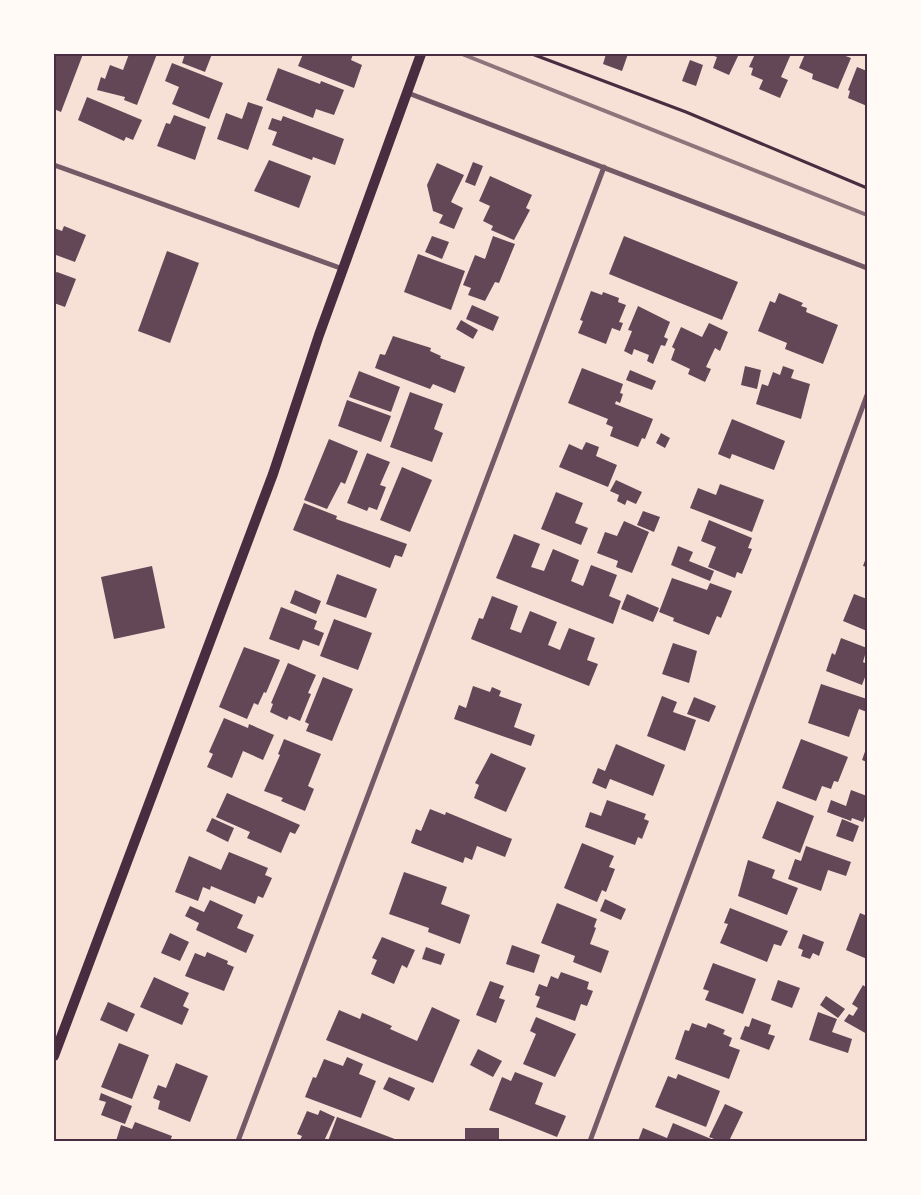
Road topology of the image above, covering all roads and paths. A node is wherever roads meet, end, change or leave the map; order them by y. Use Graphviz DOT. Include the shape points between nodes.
graph roads {
  1 [pos="421,54"];
  2 [pos="532,54"];
  3 [pos="408,93"];
  4 [pos="54,165"];
  5 [pos="604,167"];
  6 [pos="867,188"];
  7 [pos="867,268"];
  8 [pos="343,269"];
  9 [pos="867,395"];
  10 [pos="54,1056"];
  11 [pos="238,1141"];
  12 [pos="590,1141"];
  1 -- 3 [label="main road"];
  2 -- 6 [label="path" via="686,112"];
  3 -- 5 [label="street"];
  3 -- 8 [label="main road"];
  4 -- 8 [label="street"];
  5 -- 7 [label="street"];
  5 -- 11 [label="street"];
  8 -- 10 [label="main road" via="272,474"];
  9 -- 12 [label="street"];
}
